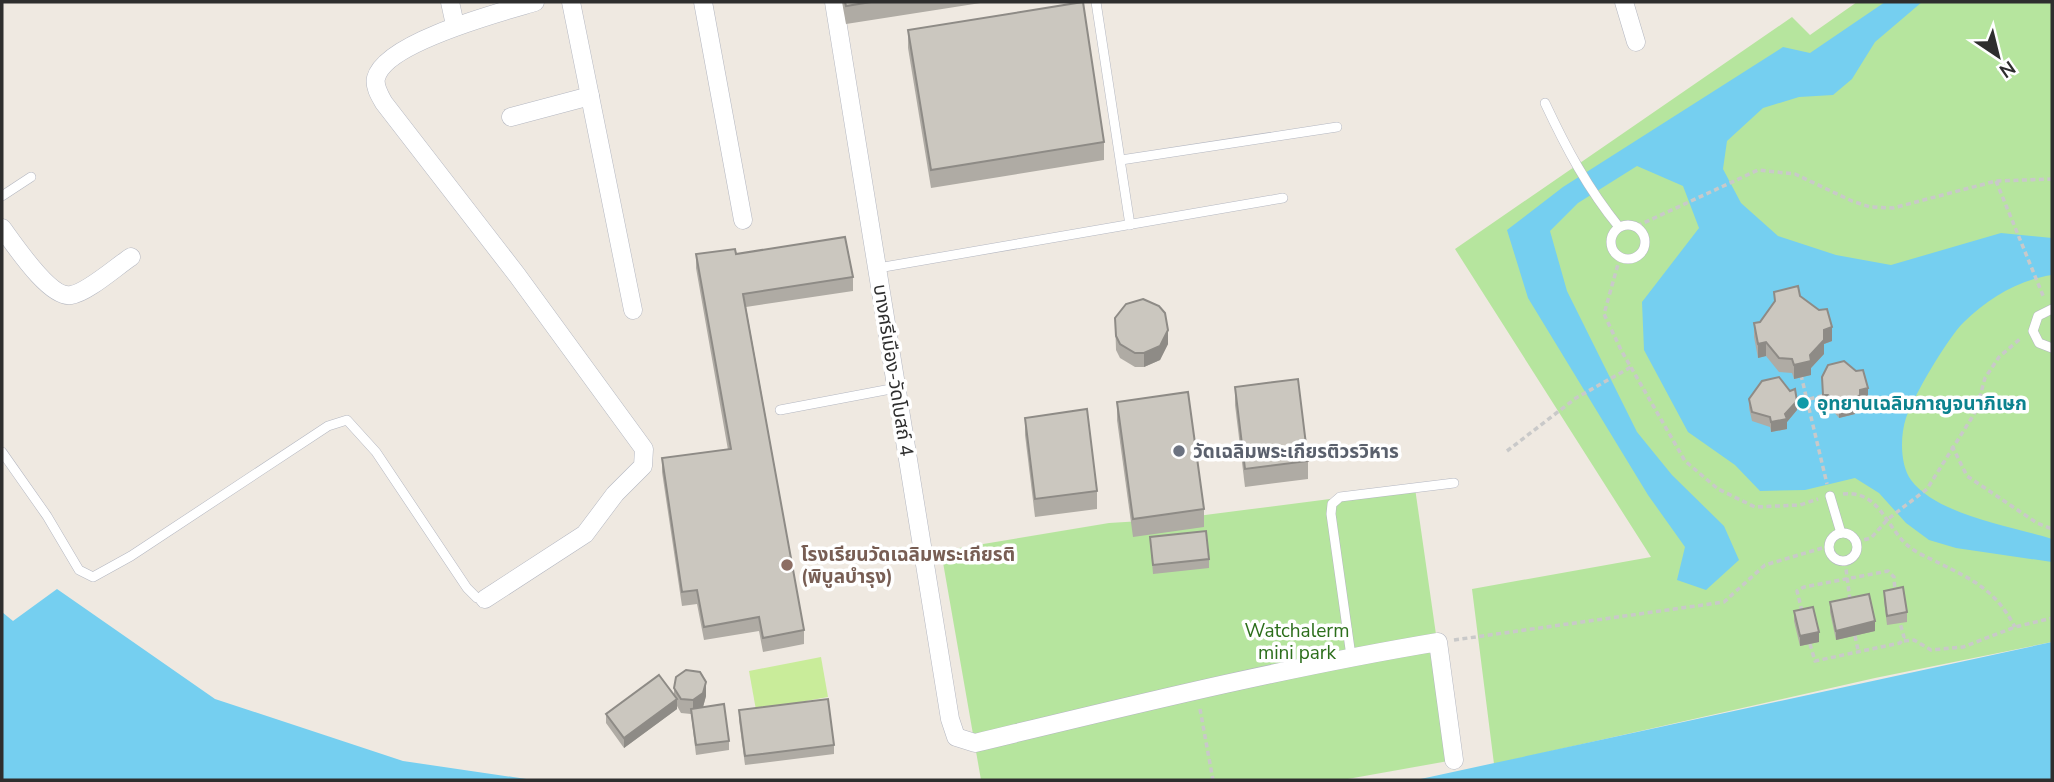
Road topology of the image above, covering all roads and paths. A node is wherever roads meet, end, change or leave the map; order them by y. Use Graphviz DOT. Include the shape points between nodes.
graph roads {
  1 [pos="450,2"];
  2 [pos="535,2"];
  3 [pos="570,2"];
  4 [pos="703,2"];
  5 [pos="835,2"];
  6 [pos="1096,2"];
  7 [pos="1624,2"];
  8 [pos="455,26"];
  9 [pos="1636,42"];
  10 [pos="590,96"];
  11 [pos="1545,103"];
  12 [pos="511,117"];
  13 [pos="1336,127"];
  14 [pos="1121,160"];
  15 [pos="31,177"];
  16 [pos="2052,179"];
  17 [pos="1996,181"];
  18 [pos="2,196"];
  19 [pos="1283,198"];
  20 [pos="743,220"];
  21 [pos="1130,225"];
  22 [pos="1637,226"];
  23 [pos="1619,227"];
  24 [pos="2,228"];
  25 [pos="131,257"];
  26 [pos="1620,257"];
  27 [pos="878,268"];
  28 [pos="2037,284"];
  29 [pos="2052,309"];
  30 [pos="633,310"];
  31 [pos="2033,331"];
  32 [pos="2052,348"];
  33 [pos="1631,367"];
  34 [pos="1800,370"];
  35 [pos="896,388"];
  36 [pos="1828,395"];
  37 [pos="1807,399"];
  38 [pos="1786,404"];
  39 [pos="780,410"];
  40 [pos="1952,446"];
  41 [pos="1507,451"];
  42 [pos="2,452"];
  43 [pos="1454,483"];
  44 [pos="1830,496"];
  45 [pos="1888,519"];
  46 [pos="2052,529"];
  47 [pos="1841,533"];
  48 [pos="1856,541"];
  49 [pos="1829,547"];
  50 [pos="1845,561"];
  51 [pos="1848,580"];
  52 [pos="1895,598"];
  53 [pos="485,599"];
  54 [pos="1851,607"];
  55 [pos="2052,618"];
  56 [pos="1804,619"];
  57 [pos="1899,623"];
  58 [pos="2015,627"];
  59 [pos="1855,636"];
  60 [pos="1904,641"];
  61 [pos="1438,642"];
  62 [pos="1810,644"];
  63 [pos="1858,650"];
  64 [pos="1351,656"];
  65 [pos="1196,690"];
  66 [pos="1454,760"];
  67 [pos="1213,780"];
  1 -- 8 [label="street"];
  2 -- 8 [label="street"];
  3 -- 10 [label="street"];
  4 -- 20 [label="street"];
  5 -- 27 [label="street, บางศรีเมือง-วัดโบสถ์ 4"];
  6 -- 14 [label="lane"];
  7 -- 9 [label="street"];
  8 -- 53 [label="street" via="382,67 376,88 644,449 643,466 584,534"];
  10 -- 12 [label="street"];
  10 -- 30 [label="street"];
  11 -- 23 [label="lane" via="1594,195"];
  13 -- 14 [label="lane"];
  14 -- 21 [label="lane"];
  15 -- 18 [label="lane"];
  16 -- 17 [label="path"];
  17 -- 22 [label="path" via="1893,208 1870,207 1796,174 1758,170"];
  17 -- 28 [label="path"];
  19 -- 21 [label="lane"];
  21 -- 27 [label="lane"];
  22 -- 23 [label="lane"];
  22 -- 26 [label="lane" via="1645,236 1644,248 1636,257"];
  23 -- 26 [label="lane" via="1611,241"];
  24 -- 25 [label="street" via="60,294 81,291"];
  26 -- 33 [label="path" via="1604,314"];
  27 -- 35 [label="street, บางศรีเมือง-วัดโบสถ์ 4"];
  29 -- 31 [label="lane" via="2038,316"];
  31 -- 32 [label="lane" via="2039,342"];
  31 -- 40 [label="path" via="2014,341 1999,357 1976,411"];
  33 -- 41 [label="path" via="1576,398"];
  33 -- 44 [label="path" via="1685,461 1718,489 1755,507 1800,505"];
  34 -- 37 [label="path"];
  35 -- 39 [label="lane"];
  35 -- 65 [label="street, บางศรีเมือง-วัดโบสถ์ 4" via="956,737 975,743"];
  36 -- 37 [label="path"];
  37 -- 38 [label="path"];
  37 -- 44 [label="path"];
  40 -- 45 [label="path" via="1927,489"];
  40 -- 46 [label="path" via="1967,476"];
  42 -- 53 [label="lane" via="79,570 93,577 328,426 348,420 382,460 467,588"];
  43 -- 64 [label="lane" via="1340,497 1332,504"];
  44 -- 45 [label="path" via="1856,493 1875,503"];
  44 -- 47 [label="lane"];
  45 -- 48 [label="path" via="1871,538"];
  45 -- 58 [label="path" via="1906,545 1982,584"];
  47 -- 48 [label="lane"];
  47 -- 49 [label="lane"];
  48 -- 50 [label="lane" via="1856,553"];
  49 -- 50 [label="lane" via="1832,556"];
  49 -- 61 [label="path" via="1765,565 1724,602"];
  50 -- 51 [label="path"];
  51 -- 52 [label="path" via="1891,572"];
  51 -- 54 [label="path"];
  51 -- 56 [label="path" via="1797,591"];
  55 -- 58 [label="path"];
  57 -- 60 [label="path"];
  58 -- 60 [label="path" via="1963,647 1931,650 1914,640"];
  59 -- 63 [label="path"];
  60 -- 63 [label="path"];
  61 -- 64 [label="street"];
  61 -- 66 [label="street"];
  62 -- 63 [label="path" via="1815,661"];
  64 -- 65 [label="street"];
  65 -- 67 [label="path"];
}
